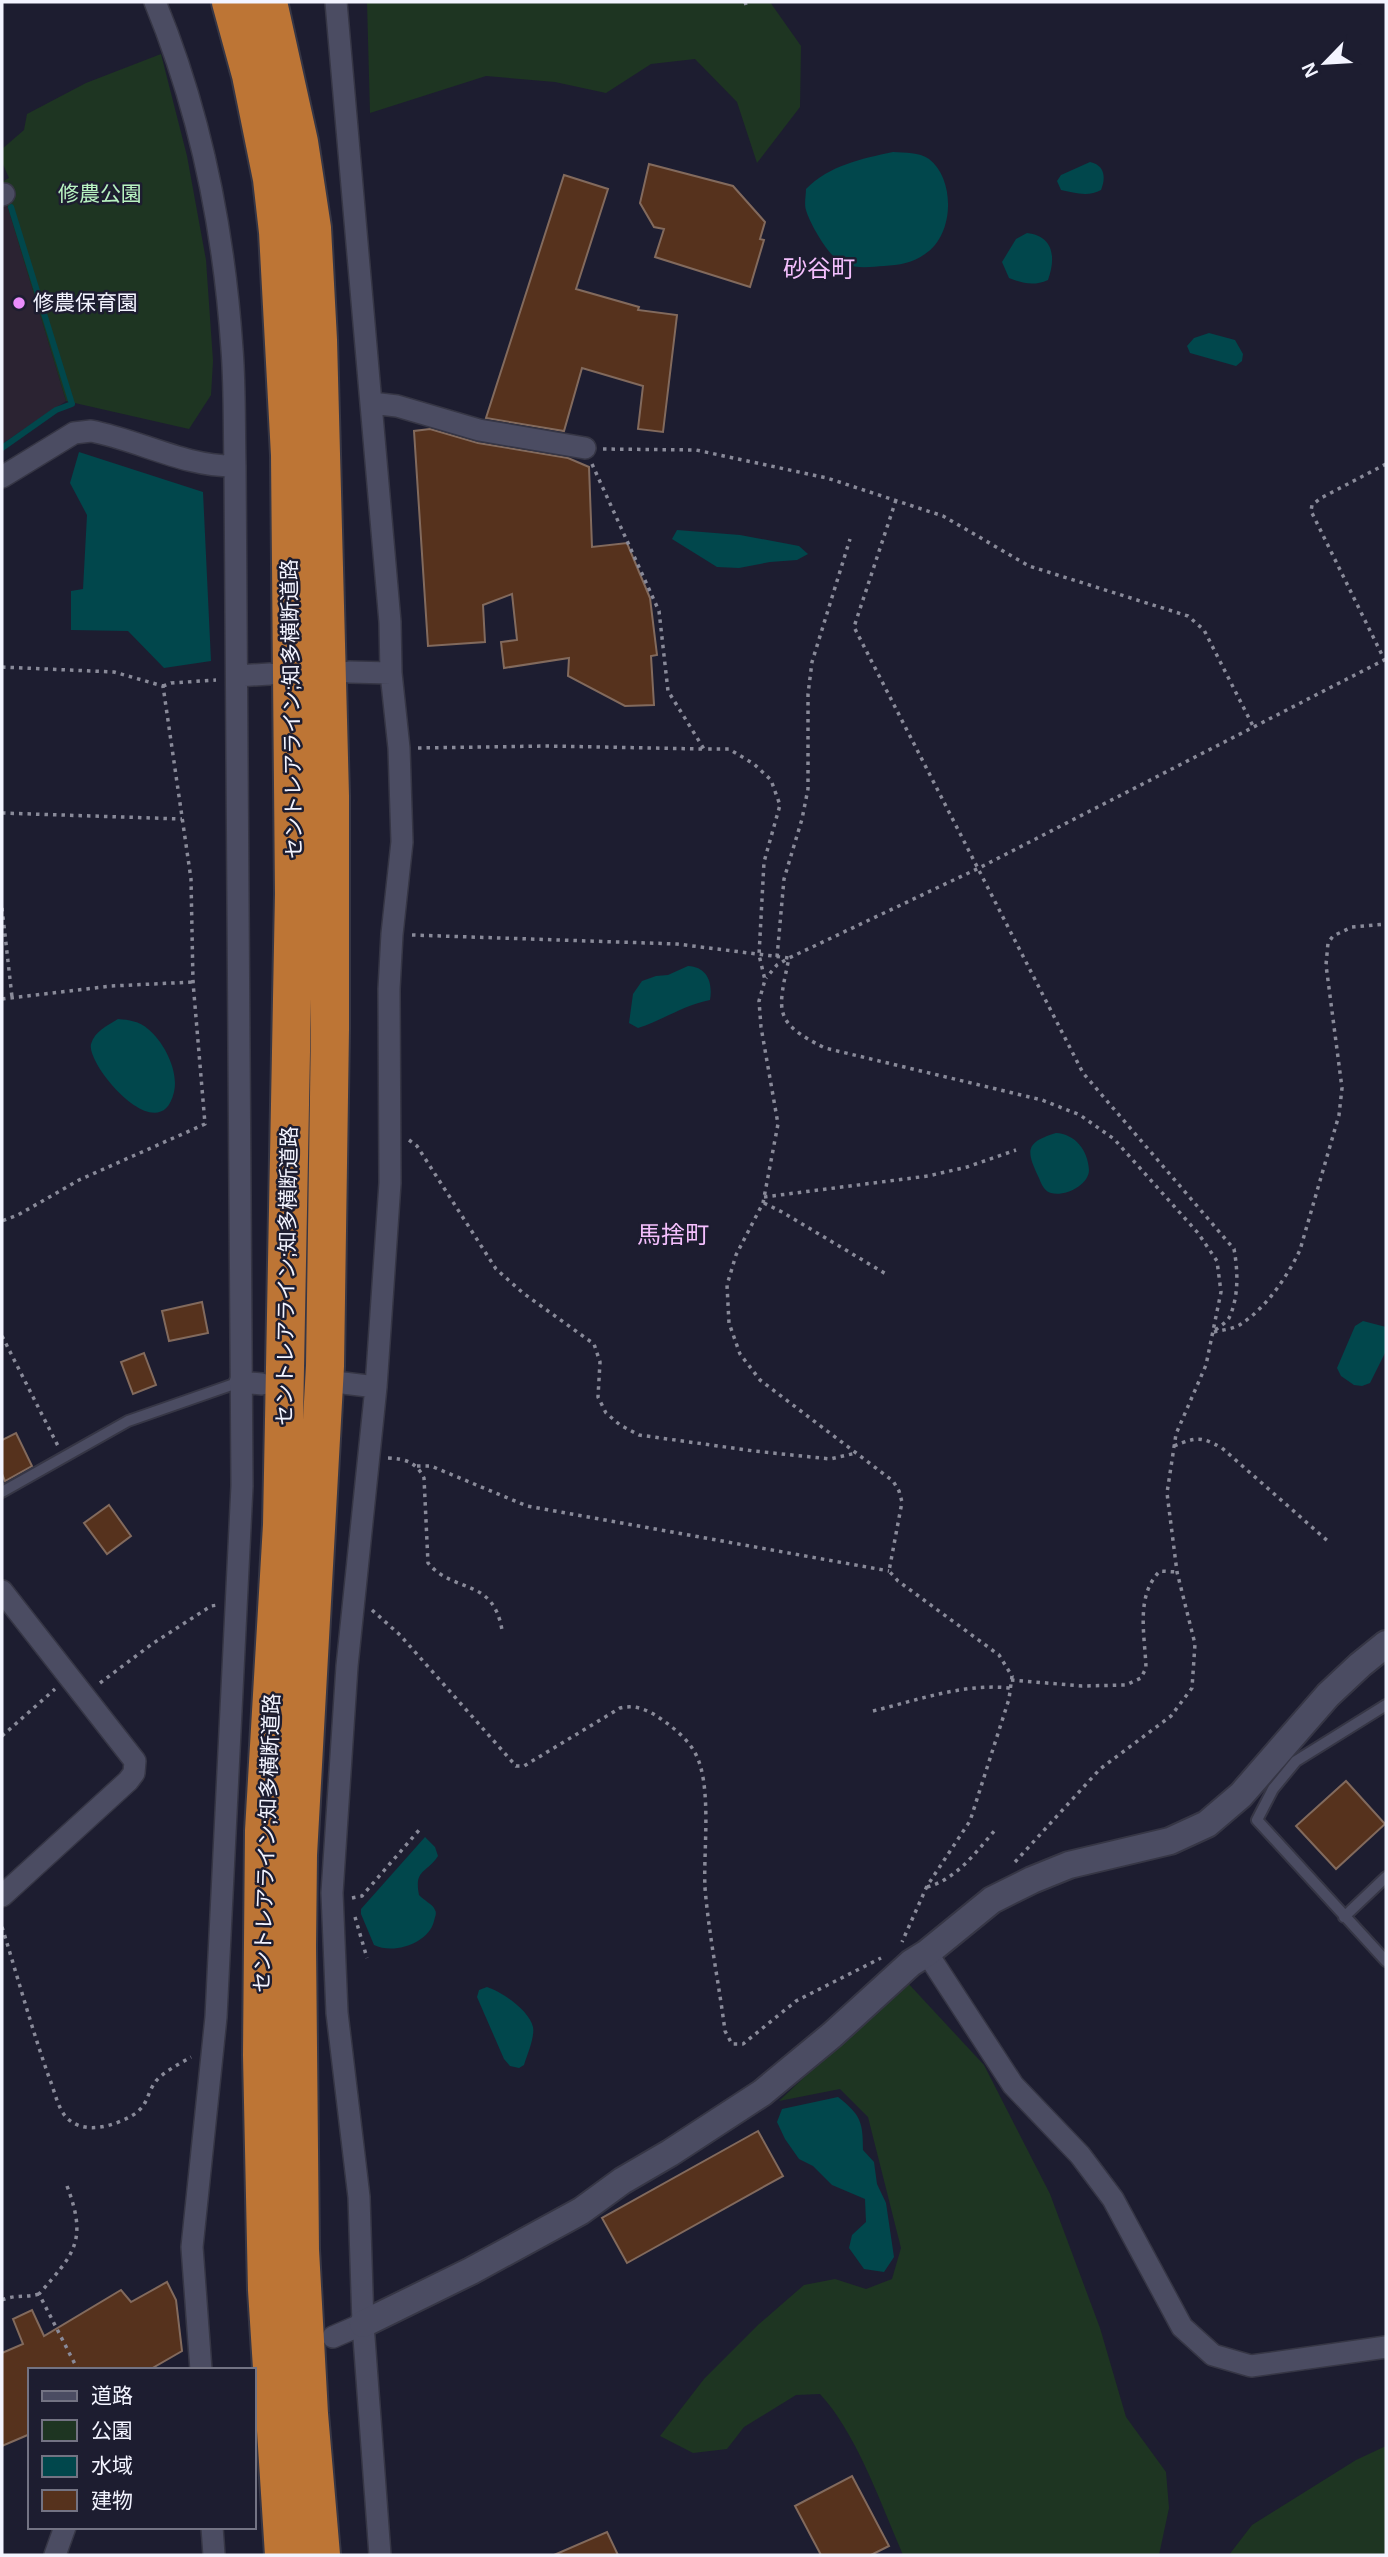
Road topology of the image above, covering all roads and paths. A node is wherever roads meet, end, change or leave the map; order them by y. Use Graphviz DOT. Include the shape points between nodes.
graph roads {
  1 [pos="155,2"];
  2 [pos="210,2"];
  3 [pos="231,2"];
  4 [pos="268,2"];
  5 [pos="288,2"];
  6 [pos="336,2"];
  7 [pos="278,232"];
  8 [pos="317,300"];
  9 [pos="371,403"];
  10 [pos="585,448"];
  11 [pos="1386,464"];
  12 [pos="235,466"];
  13 [pos="2,477"];
  14 [pos="896,500"];
  15 [pos="850,538"];
  16 [pos="1386,661"];
  17 [pos="2,667"];
  18 [pos="349,672"];
  19 [pos="391,673"];
  20 [pos="270,674"];
  21 [pos="237,676"];
  22 [pos="163,686"];
  23 [pos="1254,729"];
  24 [pos="399,748"];
  25 [pos="704,749"];
  26 [pos="2,813"];
  27 [pos="182,819"];
  28 [pos="979,869"];
  29 [pos="2,908"];
  30 [pos="1386,924"];
  31 [pos="392,934"];
  32 [pos="759,955"];
  33 [pos="777,957"];
  34 [pos="789,958"];
  35 [pos="765,980"];
  36 [pos="193,982"];
  37 [pos="12,997"];
  38 [pos="2,999"];
  39 [pos="390,1133"];
  40 [pos="1016,1150"];
  41 [pos="764,1197"];
  42 [pos="763,1203"];
  43 [pos="2,1221"];
  44 [pos="886,1274"];
  45 [pos="1212,1333"];
  46 [pos="2,1336"];
  47 [pos="240,1382"];
  48 [pos="343,1383"];
  49 [pos="262,1384"];
  50 [pos="376,1387"];
  51 [pos="1174,1446"];
  52 [pos="856,1453"];
  53 [pos="64,1457"];
  54 [pos="368,1458"];
  55 [pos="417,1466"];
  56 [pos="2,1492"];
  57 [pos="1329,1543"];
  58 [pos="889,1571"];
  59 [pos="1177,1572"];
  60 [pos="2,1591"];
  61 [pos="353,1601"];
  62 [pos="236,1602"];
  63 [pos="502,1630"];
  64 [pos="1386,1644"];
  65 [pos="69,1676"];
  66 [pos="1012,1680"];
  67 [pos="1010,1688"];
  68 [pos="84,1695"];
  69 [pos="1386,1705"];
  70 [pos="873,1711"];
  71 [pos="2,1736"];
  72 [pos="420,1829"];
  73 [pos="996,1829"];
  74 [pos="1386,1877"];
  75 [pos="926,1888"];
  76 [pos="332,1893"];
  77 [pos="2,1896"];
  78 [pos="353,1898"];
  79 [pos="992,1900"];
  80 [pos="353,1905"];
  81 [pos="353,1912"];
  82 [pos="1345,1917"];
  83 [pos="2,1927"];
  84 [pos="915,1956"];
  85 [pos="368,1958"];
  86 [pos="1386,1961"];
  87 [pos="213,2045"];
  88 [pos="67,2186"];
  89 [pos="39,2294"];
  90 [pos="2,2300"];
  91 [pos="363,2324"];
  92 [pos="333,2337"];
  93 [pos="1386,2347"];
  94 [pos="77,2368"];
  95 [pos="201,2368"];
  96 [pos="64,2529"];
  97 [pos="212,2529"];
  98 [pos="55,2555"];
  99 [pos="214,2555"];
  100 [pos="284,2555"];
  101 [pos="321,2555"];
  102 [pos="380,2555"];
  1 -- 12 [label="street" via="177,55 219,230 232,349"];
  2 -- 7 [label="highway" via="238,86 264,214"];
  3 -- 7 [label="highway, セントレアライン;知多横断道路" via="262,125"];
  4 -- 8 [label="highway, セントレアライン;知多横断道路" via="299,142"];
  5 -- 8 [label="highway" via="316,145 332,263 333,274"];
  6 -- 9 [label="street"];
  7 -- 100 [label="highway, セントレアライン;知多横断道路" via="290,455 294,894 282,1525 264,1831 262,2055 270,2340"];
  8 -- 101 [label="highway, セントレアライン;知多横断道路" via="331,1029 325,1366 299,1855 297,2082 300,2250"];
  9 -- 10 [label="street" via="479,430"];
  9 -- 19 [label="street"];
  10 -- 14 [label="path" via="696,450 827,478"];
  10 -- 25 [label="path" via="659,611 668,691"];
  11 -- 16 [label="path" via="1321,498 1311,511"];
  12 -- 13 [label="street" via="192,461 91,431 74,433"];
  12 -- 21 [label="street"];
  14 -- 23 [label="path" via="943,516 1029,566 1188,616 1204,630"];
  14 -- 28 [label="path" via="854,627"];
  15 -- 33 [label="path" via="813,662 808,694 808,789 784,879"];
  16 -- 23 [label="path"];
  17 -- 22 [label="path" via="114,673"];
  18 -- 19 [label="street"];
  19 -- 24 [label="street"];
  20 -- 21 [label="street"];
  21 -- 22 [label="path"];
  21 -- 47 [label="street"];
  22 -- 27 [label="path"];
  23 -- 28 [label="path"];
  24 -- 25 [label="path"];
  24 -- 31 [label="street" via="402,842"];
  25 -- 32 [label="path" via="729,749 754,764 771,780 780,805 764,862"];
  26 -- 27 [label="path"];
  27 -- 36 [label="path" via="191,879"];
  28 -- 34 [label="path"];
  28 -- 45 [label="path" via="1083,1073 1234,1250 1237,1286 1228,1319"];
  29 -- 37 [label="path"];
  30 -- 45 [label="path" via="1352,927 1328,943 1326,965 1342,1088 1339,1115 1300,1250 1290,1271 1240,1325"];
  31 -- 32 [label="path" via="677,944"];
  31 -- 39 [label="street"];
  32 -- 33 [label="path"];
  32 -- 35 [label="path"];
  33 -- 34 [label="path"];
  34 -- 35 [label="path"];
  34 -- 45 [label="path" via="780,1006 784,1020 798,1034 825,1048 1042,1100 1080,1115 1114,1139 1198,1233 1217,1261 1221,1292"];
  35 -- 41 [label="path" via="759,1001 761,1027 778,1124"];
  36 -- 37 [label="path"];
  36 -- 43 [label="path" via="205,1124 79,1180"];
  37 -- 38 [label="path"];
  39 -- 50 [label="street"];
  39 -- 52 [label="path" via="405,1136 417,1146 496,1269 594,1344 600,1362 598,1397 606,1413 620,1425 639,1435 754,1451 830,1459"];
  40 -- 41 [label="path" via="929,1176"];
  41 -- 42 [label="path"];
  42 -- 44 [label="path"];
  42 -- 52 [label="path" via="736,1255 727,1285 729,1323 740,1354 760,1380"];
  45 -- 51 [label="path" via="1206,1365"];
  46 -- 53 [label="path"];
  47 -- 49 [label="street"];
  47 -- 53 [label="lane" via="128,1421"];
  47 -- 62 [label="street" via="242,1486"];
  48 -- 50 [label="street"];
  50 -- 54 [label="street"];
  51 -- 57 [label="path" via="1203,1438 1222,1448"];
  51 -- 59 [label="path" via="1167,1493"];
  52 -- 58 [label="path" via="900,1491"];
  53 -- 56 [label="lane"];
  54 -- 55 [label="path" via="396,1458"];
  54 -- 61 [label="street"];
  55 -- 58 [label="path" via="431,1466 527,1506"];
  55 -- 63 [label="path" via="425,1486 428,1563 436,1572 483,1592"];
  58 -- 66 [label="path" via="999,1655"];
  59 -- 66 [label="path" via="1160,1571 1143,1602 1146,1668 1141,1678 1126,1685 1082,1686"];
  59 -- 79 [label="path" via="1195,1644 1192,1688 1171,1716 1100,1769 1019,1856"];
  60 -- 65 [label="street"];
  61 -- 76 [label="street"];
  61 -- 84 [label="path" via="373,1610 400,1635 516,1766 524,1766 620,1708 633,1705 677,1731 695,1751 705,1797 705,1889 725,2031 732,2044 743,2044 796,2001 877,1959"];
  62 -- 68 [label="path" via="211,1606"];
  62 -- 87 [label="street"];
  64 -- 79 [label="street" via="1328,1695 1241,1795 1207,1824 1170,1841 1069,1865"];
  65 -- 68 [label="street"];
  65 -- 71 [label="path"];
  66 -- 67 [label="path"];
  67 -- 70 [label="path" via="962,1690"];
  67 -- 75 [label="path" via="970,1821"];
  68 -- 77 [label="street" via="135,1761 134,1773"];
  69 -- 82 [label="lane" via="1296,1761 1273,1788 1257,1820"];
  72 -- 78 [label="path" via="362,1896"];
  73 -- 75 [label="path" via="968,1861 941,1883"];
  74 -- 82 [label="lane"];
  75 -- 84 [label="path" via="901,1942"];
  76 -- 78 [label="path"];
  76 -- 91 [label="street" via="337,2013 359,2197"];
  78 -- 80 [label="path"];
  79 -- 84 [label="street"];
  81 -- 85 [label="path"];
  82 -- 86 [label="lane"];
  83 -- 87 [label="path" via="61,2109 80,2126 97,2129 131,2116 145,2106 155,2082 170,2069"];
  84 -- 91 [label="street" via="762,2093 581,2211"];
  84 -- 93 [label="street" via="1013,2085 1080,2155 1113,2199 1182,2327 1213,2355 1251,2365"];
  87 -- 95 [label="street" via="192,2247"];
  88 -- 89 [label="path" via="78,2231 69,2259"];
  89 -- 90 [label="path"];
  89 -- 94 [label="path"];
  91 -- 92 [label="street"];
  91 -- 102 [label="street"];
  96 -- 98 [label="street"];
  97 -- 99 [label="street"];
}
